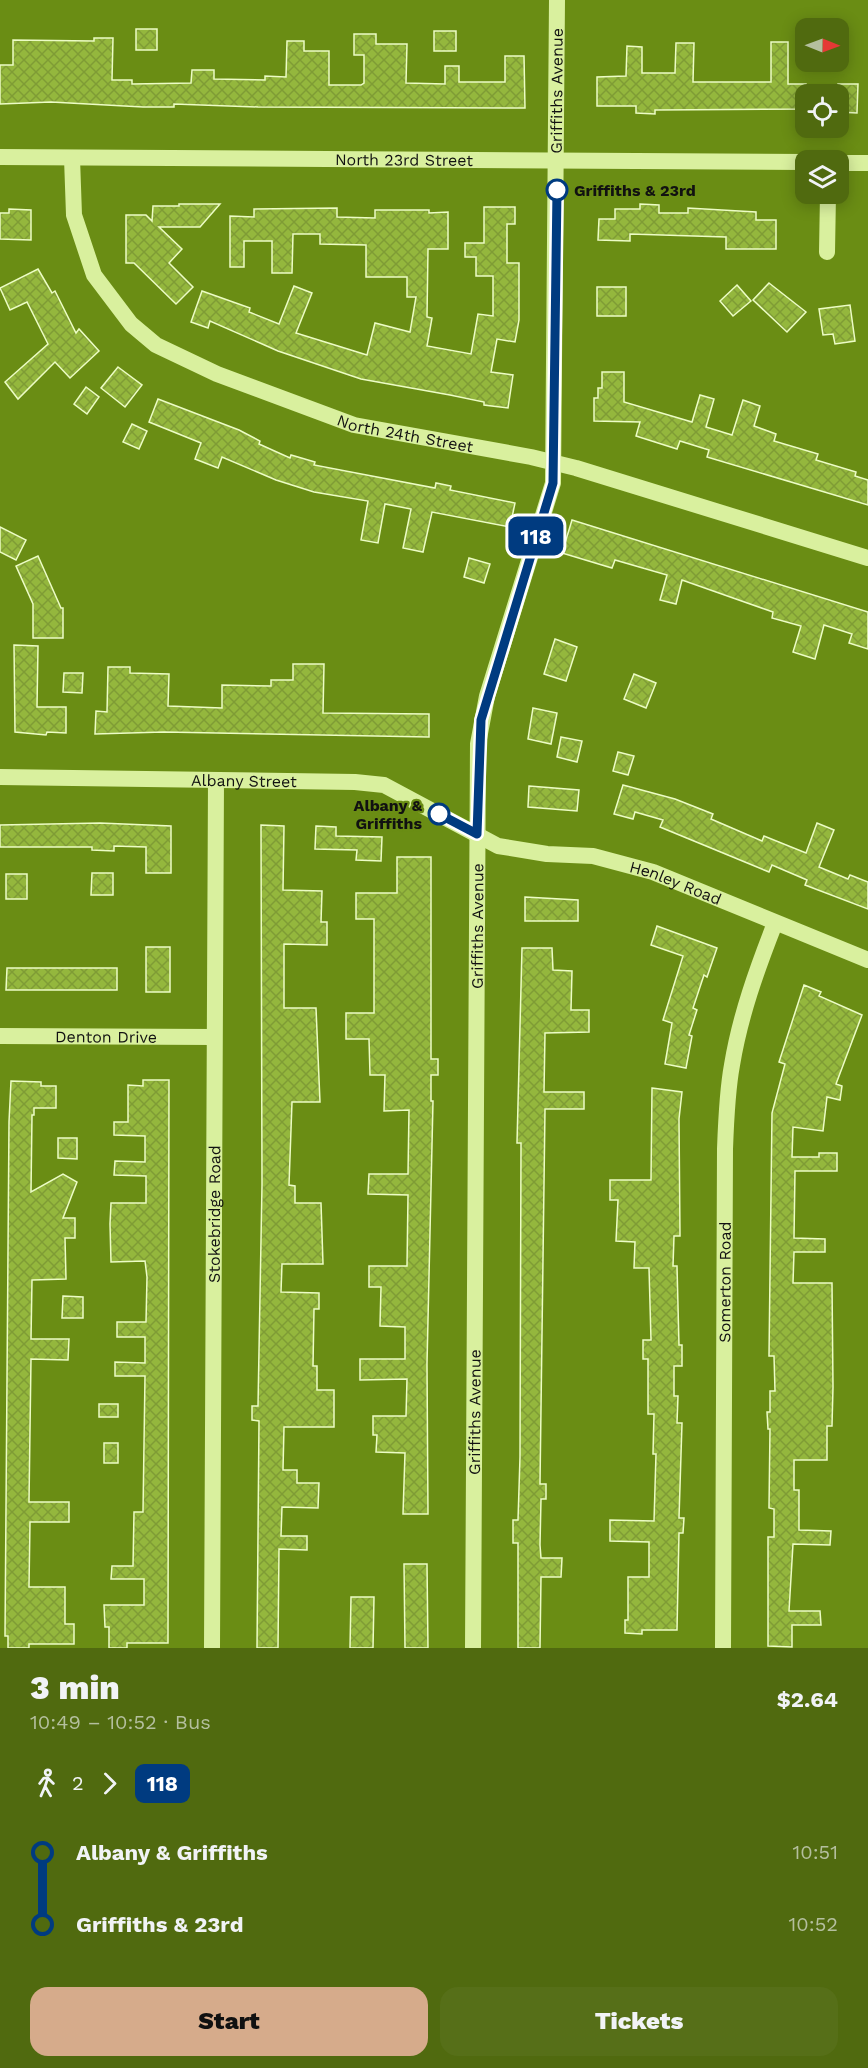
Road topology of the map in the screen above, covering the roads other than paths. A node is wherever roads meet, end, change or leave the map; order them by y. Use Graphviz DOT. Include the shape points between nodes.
graph roads {
  1 [pos="557,0"];
  2 [pos="0,157"];
  3 [pos="72,158"];
  4 [pos="557,161"];
  5 [pos="795,162"];
  6 [pos="849,163"];
  7 [pos="868,163"];
  8 [pos="828,204"];
  9 [pos="827,252"];
  10 [pos="554,463"];
  11 [pos="868,558"];
  12 [pos="0,777"];
  13 [pos="216,780"];
  14 [pos="477,834"];
  15 [pos="775,923"];
  16 [pos="868,960"];
  17 [pos="0,1035"];
  18 [pos="214,1037"];
  19 [pos="212,1648"];
  20 [pos="473,1648"];
  21 [pos="723,1648"];
  1 -- 4 [label="street, Griffiths Avenue"];
  2 -- 3 [label="street, North 23rd Street"];
  3 -- 4 [label="street, North 23rd Street"];
  3 -- 10 [label="street, North 24th Street" via="74,215 94,275 131,324 156,345 217,374 354,425"];
  4 -- 5 [label="street, North 23rd Street"];
  4 -- 10 [label="street, Griffiths Avenue"];
  6 -- 7 [label="street"];
  8 -- 9 [label="street"];
  10 -- 11 [label="street, North 24th Street"];
  10 -- 14 [label="street, Griffiths Avenue" via="553,483 481,720"];
  12 -- 13 [label="street, Albany Street"];
  13 -- 14 [label="street, Albany Street" via="384,785"];
  13 -- 18 [label="street, Stokebridge Road"];
  14 -- 15 [label="street, Henley Road" via="506,848 621,862"];
  14 -- 20 [label="street, Griffiths Avenue"];
  15 -- 16 [label="street, Henley Road"];
  15 -- 21 [label="street, Somerton Road" via="750,989 732,1065 728,1105"];
  17 -- 18 [label="street, Denton Drive"];
  18 -- 19 [label="street, Stokebridge Road"];
}
